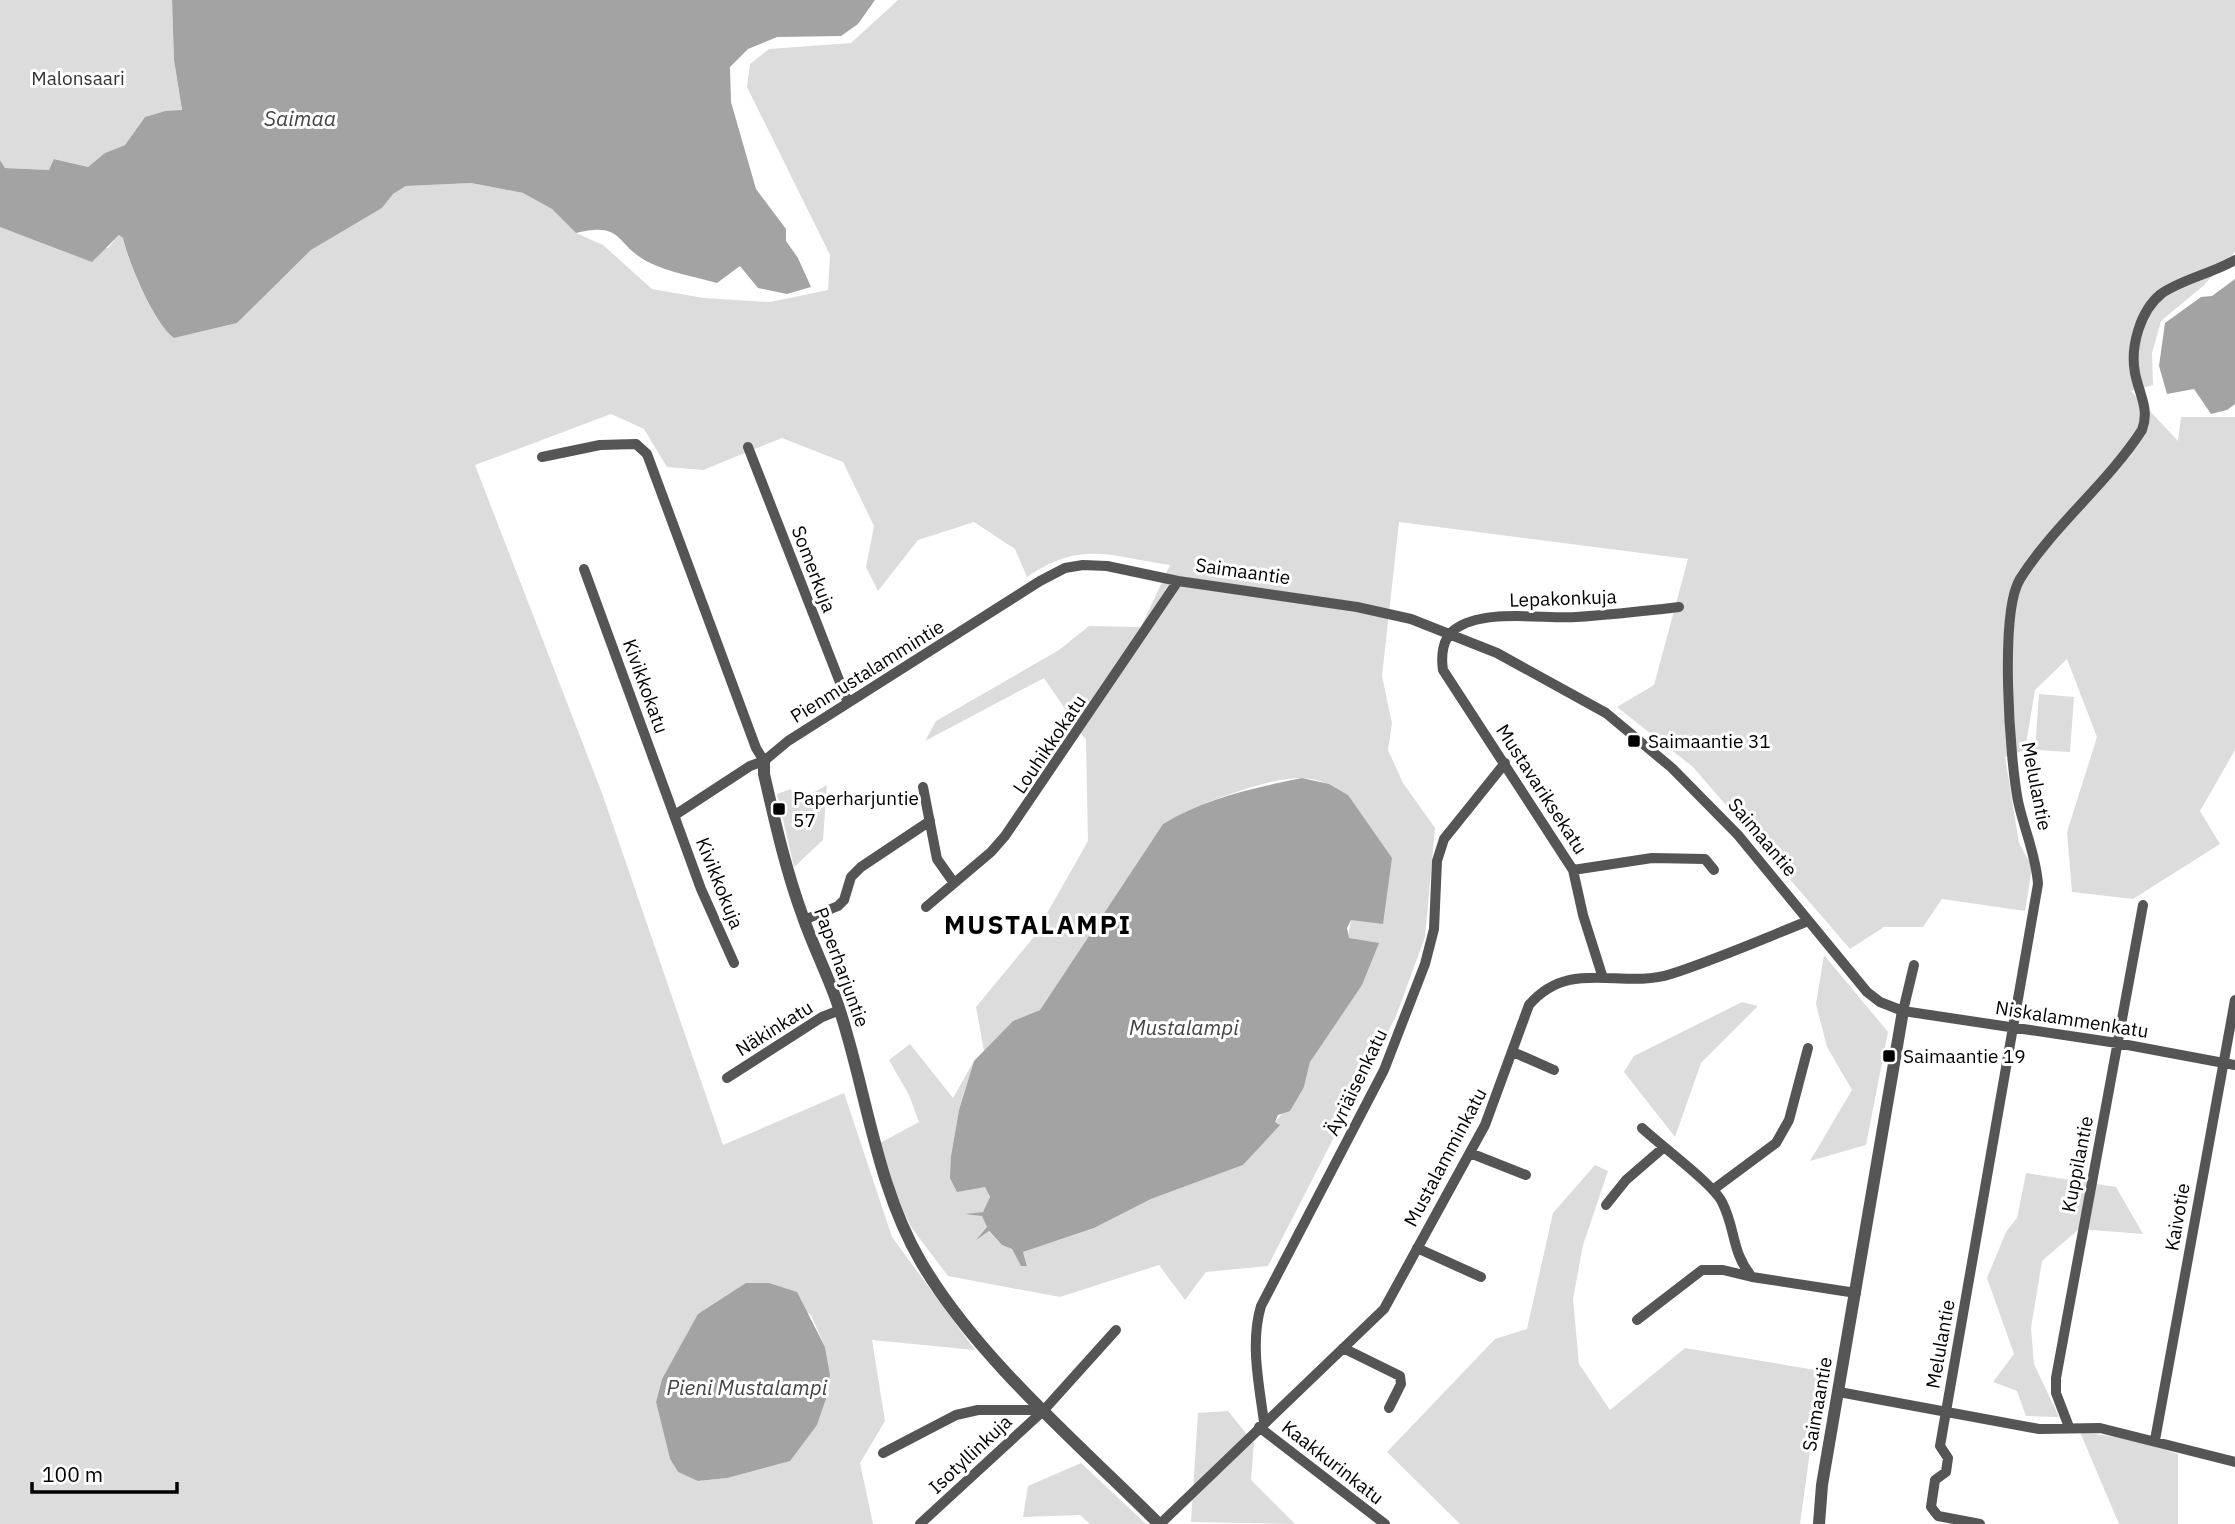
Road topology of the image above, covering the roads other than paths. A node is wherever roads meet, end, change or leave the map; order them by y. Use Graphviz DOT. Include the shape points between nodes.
graph roads {
  1 [pos="2235,260"];
  2 [pos="748,447"];
  3 [pos="542,457"];
  4 [pos="1083,565"];
  5 [pos="584,569"];
  6 [pos="1178,581"];
  7 [pos="1679,607"];
  8 [pos="1451,632"];
  9 [pos="848,703"];
  10 [pos="764,761"];
  11 [pos="1505,763"];
  12 [pos="923,787"];
  13 [pos="675,815"];
  14 [pos="930,821"];
  15 [pos="1573,870"];
  16 [pos="1714,870"];
  17 [pos="954,883"];
  18 [pos="2143,905"];
  19 [pos="926,907"];
  20 [pos="804,920"];
  21 [pos="1808,921"];
  22 [pos="734,963"];
  23 [pos="1914,965"];
  24 [pos="1602,975"];
  25 [pos="2235,1000"];
  26 [pos="840,1010"];
  27 [pos="1903,1011"];
  28 [pos="2014,1026"];
  29 [pos="2117,1043"];
  30 [pos="1808,1048"];
  31 [pos="1513,1052"];
  32 [pos="2222,1063"];
  33 [pos="2235,1065"];
  34 [pos="1554,1070"];
  35 [pos="727,1078"];
  36 [pos="1642,1128"];
  37 [pos="1663,1148"];
  38 [pos="1470,1153"];
  39 [pos="1526,1175"];
  40 [pos="1714,1189"];
  41 [pos="1606,1205"];
  42 [pos="1417,1248"];
  43 [pos="1480,1277"];
  44 [pos="1752,1277"];
  45 [pos="1856,1293"];
  46 [pos="1637,1320"];
  47 [pos="1116,1330"];
  48 [pos="1343,1348"];
  49 [pos="1839,1392"];
  50 [pos="1389,1408"];
  51 [pos="1044,1410"];
  52 [pos="1946,1412"];
  53 [pos="1262,1424"];
  54 [pos="2070,1427"];
  55 [pos="2155,1440"];
  56 [pos="883,1453"];
  57 [pos="2235,1462"];
  58 [pos="1938,1520"];
  59 [pos="920,1524"];
  60 [pos="1159,1524"];
  61 [pos="1385,1524"];
  62 [pos="1819,1524"];
  63 [pos="1980,1524"];
  1 -- 28 [label="street, Melulantie" via="2162,293 2146,311 2135,342 2135,371 2146,409 2142,430 2032,563 2012,597 2008,669 2011,754 2038,884"];
  2 -- 9 [label="street, Somerkuja"];
  3 -- 10 [label="street, Paperharjuntie" via="612,444 635,444 647,454"];
  4 -- 6 [label="street, Saimaantie"];
  4 -- 9 [label="street, Pienmustalammintie" via="1040,581"];
  5 -- 13 [label="street, Kivikkokatu"];
  6 -- 8 [label="street, Saimaantie" via="1357,607"];
  6 -- 17 [label="street, Louhikkokatu" via="1012,826 991,852"];
  7 -- 8 [label="street, Lepakonkuja" via="1574,617 1483,619"];
  8 -- 11 [label="street, Mustavariksekatu" via="1441,658 1443,670"];
  8 -- 21 [label="street, Saimaantie" via="1572,693 1631,733 1713,808"];
  9 -- 10 [label="street, Pienmustalammintie"];
  10 -- 13 [label="street, Pienmustalammintie"];
  10 -- 20 [label="street, Paperharjuntie" via="779,836"];
  11 -- 15 [label="street, Mustavariksekatu"];
  11 -- 53 [label="street, Äyriäisenkatu" via="1444,839 1437,861 1434,929 1401,1032 1261,1306 1256,1322 1256,1363"];
  12 -- 14 [label="street"];
  13 -- 22 [label="street, Kivikkokuja"];
  14 -- 17 [label="street" via="940,868"];
  14 -- 20 [label="street" via="861,867 851,877 838,906"];
  15 -- 16 [label="street" via="1679,856 1705,859"];
  15 -- 24 [label="street, Mustavariksekatu"];
  17 -- 19 [label="street, Louhikkokatu"];
  18 -- 29 [label="street, Kuppilantie"];
  20 -- 26 [label="street, Paperharjuntie"];
  21 -- 24 [label="street, Mustalamminkatu" via="1672,974"];
  21 -- 27 [label="street, Saimaantie" via="1867,992"];
  23 -- 27 [label="street"];
  24 -- 31 [label="street, Mustalamminkatu" via="1558,982 1542,990 1529,1005"];
  25 -- 32 [label="street, Kaivotie"];
  26 -- 35 [label="street, Näkinkatu"];
  26 -- 51 [label="street, Paperharjuntie" via="903,1230 961,1320"];
  27 -- 28 [label="street, Niskalammenkatu"];
  27 -- 45 [label="street, Saimaantie"];
  28 -- 29 [label="street, Niskalammenkatu"];
  28 -- 52 [label="street, Melulantie"];
  29 -- 32 [label="street, Niskalammenkatu"];
  29 -- 54 [label="street, Kuppilantie" via="2056,1378 2056,1394"];
  30 -- 40 [label="street" via="1789,1120 1776,1143"];
  31 -- 34 [label="street"];
  31 -- 38 [label="street, Mustalamminkatu"];
  32 -- 33 [label="street, Niskalammenkatu"];
  32 -- 55 [label="street, Kaivotie"];
  36 -- 37 [label="street"];
  37 -- 40 [label="street"];
  37 -- 41 [label="street" via="1626,1180"];
  38 -- 39 [label="street"];
  38 -- 42 [label="street, Mustalamminkatu"];
  40 -- 44 [label="street" via="1727,1213 1734,1249"];
  42 -- 43 [label="street"];
  42 -- 48 [label="street, Mustalamminkatu" via="1384,1310"];
  44 -- 45 [label="street"];
  44 -- 46 [label="street" via="1702,1270"];
  45 -- 49 [label="street, Saimaantie"];
  47 -- 51 [label="street, Isotyllinkuja"];
  48 -- 50 [label="street" via="1400,1376 1401,1384"];
  48 -- 53 [label="street, Mustalamminkatu"];
  49 -- 52 [label="street"];
  49 -- 62 [label="street, Saimaantie"];
  51 -- 56 [label="street" via="978,1410 956,1415"];
  51 -- 59 [label="street, Isotyllinkuja"];
  51 -- 60 [label="street, Paperharjuntie"];
  52 -- 54 [label="street" via="2039,1429"];
  52 -- 58 [label="street, Melulantie" via="1940,1446 1947,1465 1935,1480 1931,1507"];
  53 -- 60 [label="street, Mustalamminkatu"];
  53 -- 61 [label="street, Kaakkurinkatu"];
  54 -- 55 [label="street" via="2100,1428"];
  55 -- 57 [label="street"];
  58 -- 63 [label="street"];
}
